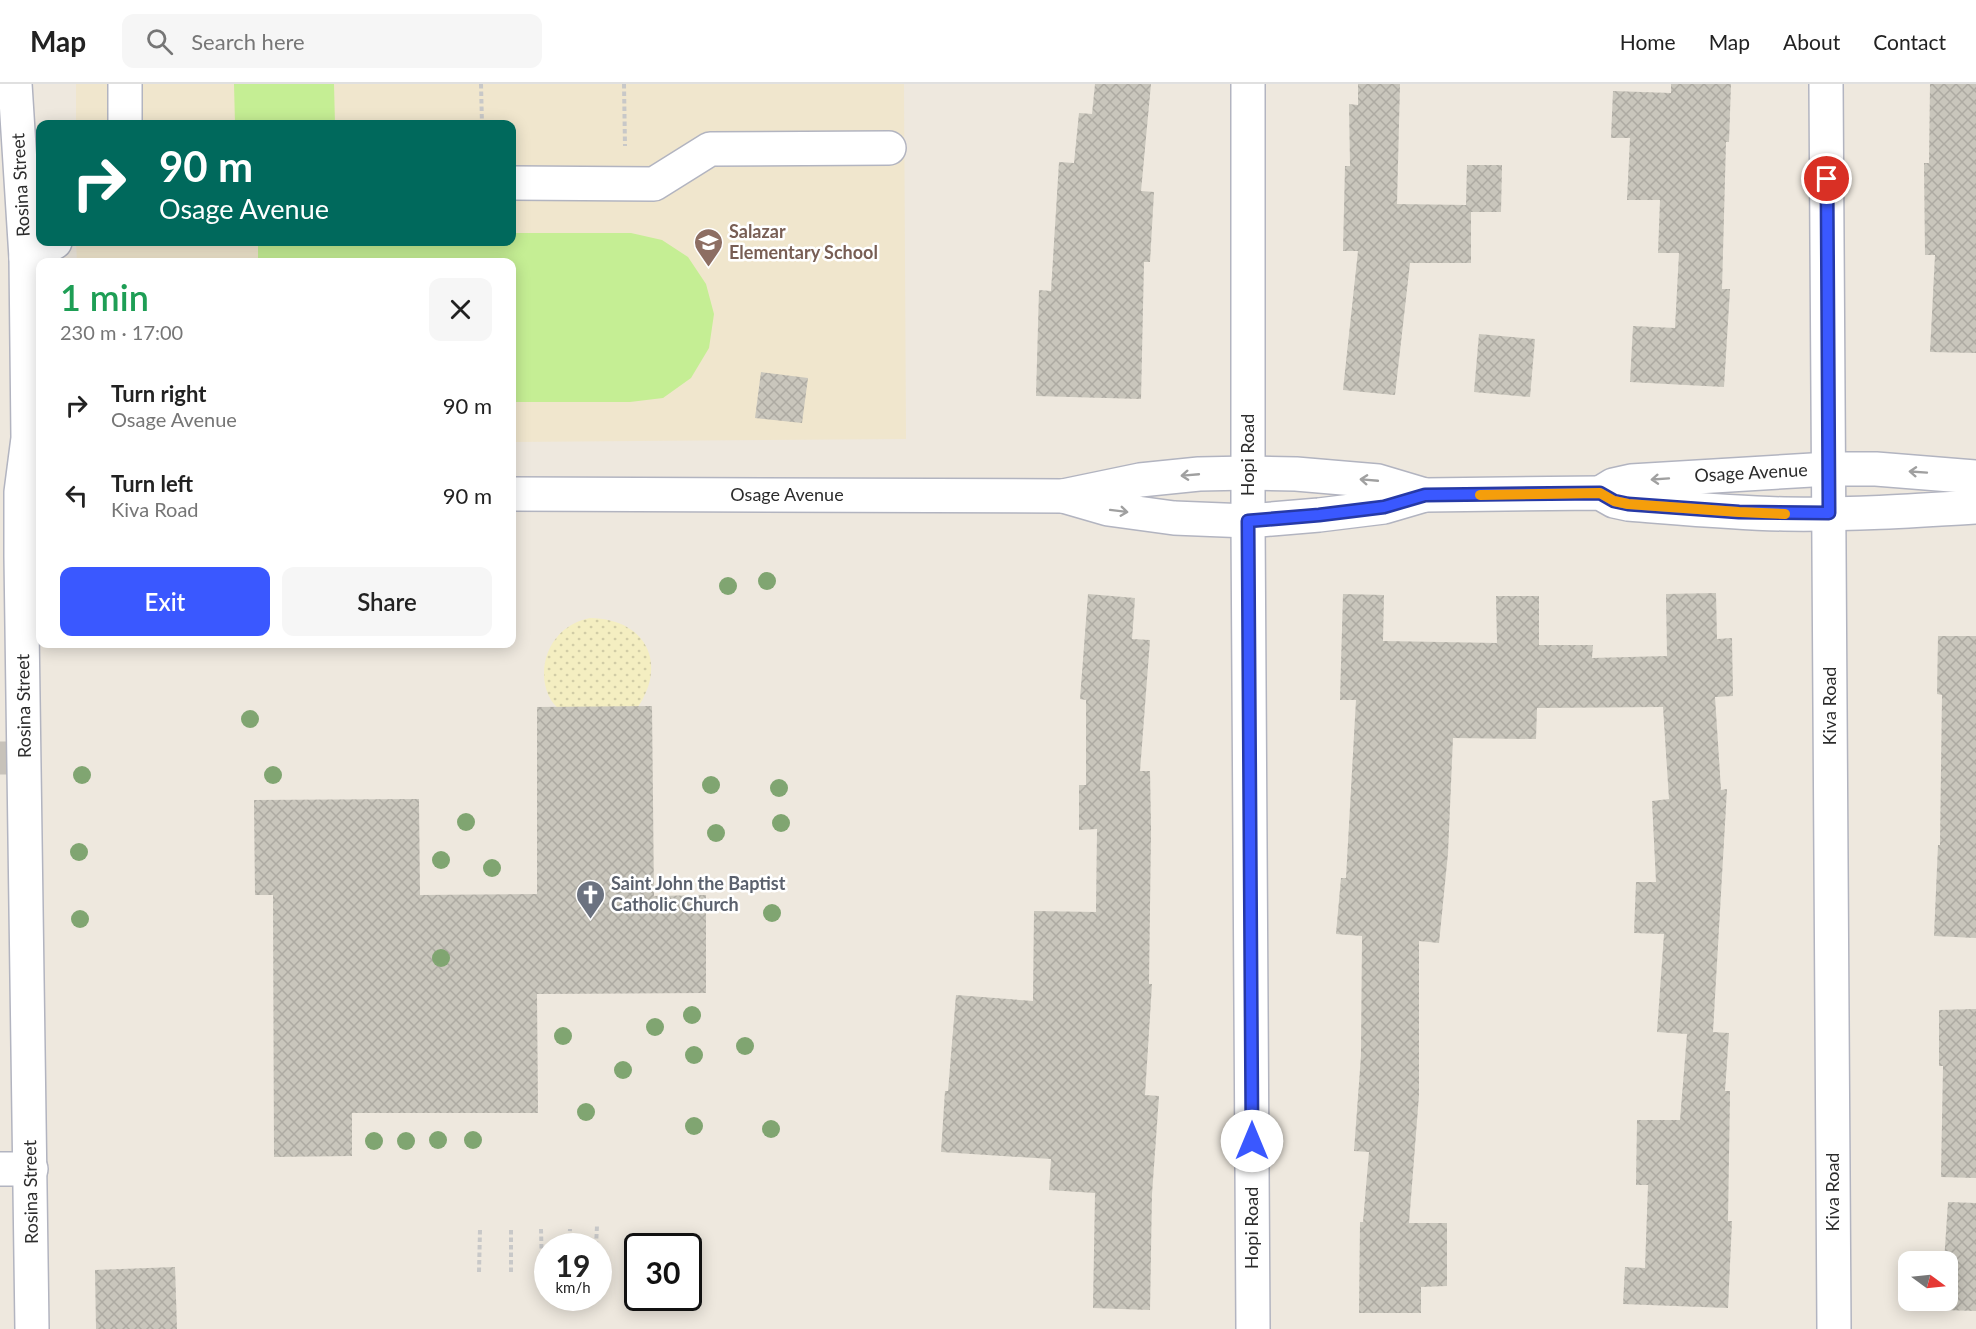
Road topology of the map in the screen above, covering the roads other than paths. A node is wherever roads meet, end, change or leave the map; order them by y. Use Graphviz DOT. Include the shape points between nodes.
graph roads {
  1 [pos="15,84"];
  2 [pos="125,84"];
  3 [pos="1248,84"];
  4 [pos="1826,84"];
  5 [pos="125,120"];
  6 [pos="889,148"];
  7 [pos="516,183"];
  8 [pos="48,246"];
  9 [pos="26,258"];
  10 [pos="1829,469"];
  11 [pos="1248,473"];
  12 [pos="1976,477"];
  13 [pos="26,492"];
  14 [pos="1600,493"];
  15 [pos="516,494"];
  16 [pos="1425,495"];
  17 [pos="1063,496"];
  18 [pos="1976,507"];
  19 [pos="1829,513"];
  20 [pos="1248,521"];
  21 [pos="15,1169"];
  22 [pos="32,1329"];
  23 [pos="1253,1329"];
  24 [pos="1834,1329"];
  1 -- 9 [label="street, Rosina Street"];
  2 -- 5 [label="street"];
  3 -- 11 [label="street, Hopi Road"];
  4 -- 10 [label="street, Kiva Road"];
  6 -- 7 [label="street" via="710,149 654,184"];
  8 -- 9 [label="street"];
  9 -- 13 [label="street, Rosina Street"];
  12 -- 10 [label="street, Osage Avenue, one-way"];
  10 -- 14 [label="street, Osage Avenue, one-way" via="1631,481"];
  10 -- 19 [label="street, Kiva Road"];
  16 -- 11 [label="street, Osage Avenue, one-way" via="1378,481"];
  11 -- 17 [label="street, Osage Avenue, one-way" via="1140,480"];
  11 -- 20 [label="street, Hopi Road"];
  13 -- 21 [label="street, Rosina Street"];
  14 -- 16 [label="street, Osage Avenue"];
  14 -- 19 [label="street, Osage Avenue" via="1614,501 1640,505"];
  15 -- 17 [label="street, Osage Avenue"];
  16 -- 20 [label="street, Osage Avenue" via="1384,507"];
  17 -- 20 [label="street, Osage Avenue, one-way" via="1108,509 1174,518"];
  18 -- 19 [label="street, Osage Avenue"];
  19 -- 24 [label="street, Kiva Road"];
  20 -- 23 [label="street, Hopi Road"];
  21 -- 22 [label="street, Rosina Street"];
}
